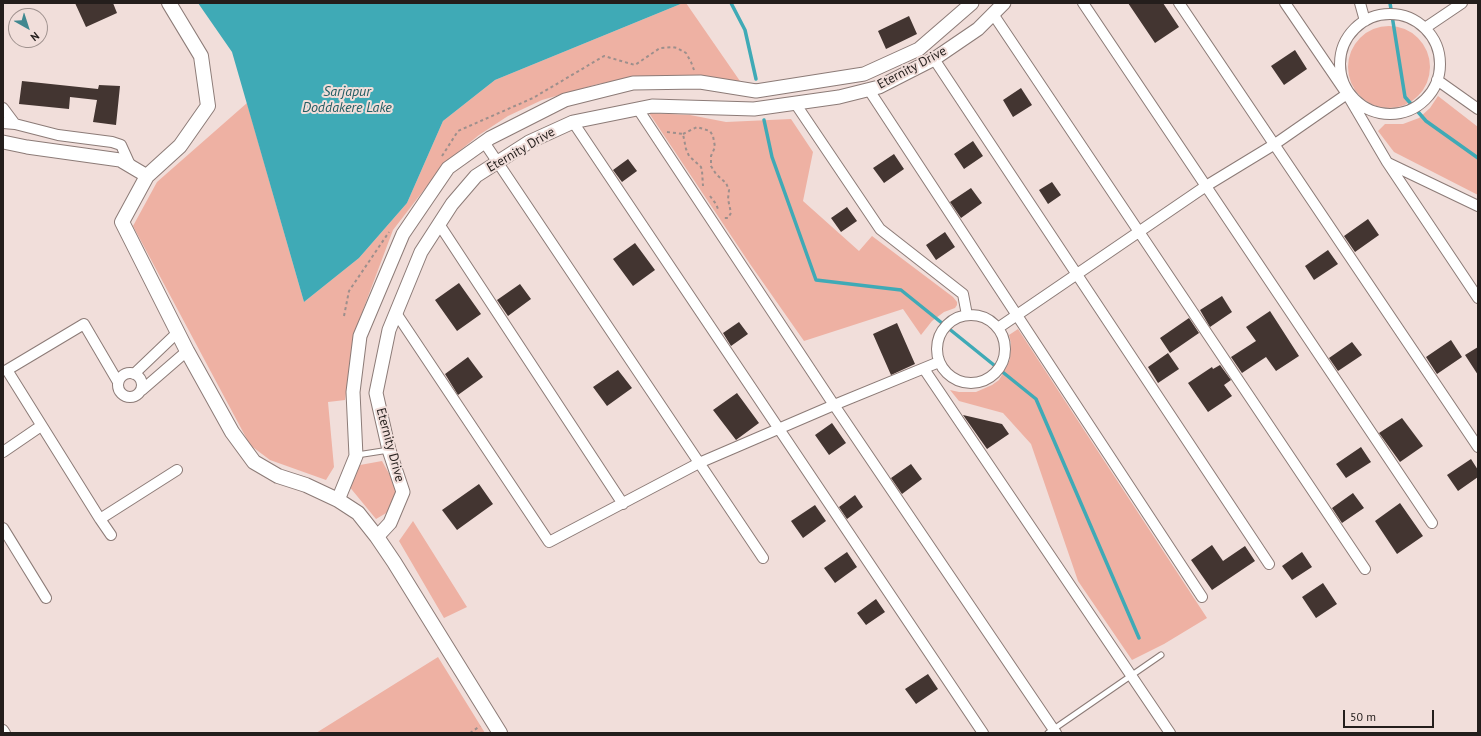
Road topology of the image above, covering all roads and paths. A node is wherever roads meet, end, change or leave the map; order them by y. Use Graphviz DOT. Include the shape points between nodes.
graph roads {
  1 [pos="169,3"];
  2 [pos="972,3"];
  3 [pos="1004,3"];
  4 [pos="1083,3"];
  5 [pos="1179,3"];
  6 [pos="1285,3"];
  7 [pos="1360,3"];
  8 [pos="1462,3"];
  9 [pos="993,14"];
  10 [pos="1365,21"];
  11 [pos="1425,28"];
  12 [pos="934,59"];
  13 [pos="1438,80"];
  14 [pos="869,90"];
  15 [pos="1348,94"];
  16 [pos="795,103"];
  17 [pos="3,108"];
  18 [pos="638,109"];
  19 [pos="1478,109"];
  20 [pos="573,122"];
  21 [pos="3,123"];
  22 [pos="15,124"];
  23 [pos="654,133"];
  24 [pos="683,134"];
  25 [pos="3,142"];
  26 [pos="484,142"];
  27 [pos="1275,144"];
  28 [pos="498,162"];
  29 [pos="1386,162"];
  30 [pos="131,166"];
  31 [pos="147,176"];
  32 [pos="1206,186"];
  33 [pos="704,190"];
  34 [pos="706,193"];
  35 [pos="1478,206"];
  36 [pos="718,212"];
  37 [pos="722,218"];
  38 [pos="439,224"];
  39 [pos="1139,232"];
  40 [pos="1077,274"];
  41 [pos="1478,298"];
  42 [pos="396,313"];
  43 [pos="967,315"];
  44 [pos="1017,315"];
  45 [pos="998,328"];
  46 [pos="178,332"];
  47 [pos="187,351"];
  48 [pos="939,362"];
  49 [pos="924,369"];
  50 [pos="134,374"];
  51 [pos="118,382"];
  52 [pos="142,390"];
  53 [pos="834,405"];
  54 [pos="41,426"];
  55 [pos="778,429"];
  56 [pos="1478,447"];
  57 [pos="389,450"];
  58 [pos="3,452"];
  59 [pos="356,456"];
  60 [pos="699,463"];
  61 [pos="177,470"];
  62 [pos="338,500"];
  63 [pos="623,504"];
  64 [pos="100,518"];
  65 [pos="1432,523"];
  66 [pos="3,528"];
  67 [pos="111,535"];
  68 [pos="377,537"];
  69 [pos="763,558"];
  70 [pos="1269,564"];
  71 [pos="1365,569"];
  72 [pos="1202,597"];
  73 [pos="46,598"];
  74 [pos="1161,655"];
  75 [pos="1131,676"];
  76 [pos="3,730"];
  77 [pos="1052,732"];
  78 [pos="5,733"];
  79 [pos="500,733"];
  80 [pos="983,733"];
  81 [pos="1170,733"];
  1 -- 31 [label="main road" via="202,56 208,106 180,146"];
  2 -- 26 [label="street, Eternity Drive" via="918,49 864,74 756,91 700,82 633,82 566,100"];
  3 -- 9 [label="street, Eternity Drive"];
  4 -- 32 [label="street"];
  5 -- 27 [label="street"];
  6 -- 15 [label="street"];
  7 -- 10 [label="street"];
  8 -- 11 [label="street"];
  9 -- 12 [label="street, Eternity Drive" via="978,29"];
  9 -- 39 [label="street"];
  10 -- 11 [label="street" via="1379,15 1395,14 1408,17"];
  10 -- 15 [label="street" via="1353,30 1342,47 1340,76"];
  11 -- 13 [label="street" via="1432,35 1439,54"];
  12 -- 14 [label="street, Eternity Drive"];
  12 -- 40 [label="street"];
  13 -- 15 [label="street" via="1425,100 1400,114 1390,115 1371,111 1362,107"];
  13 -- 19 [label="street"];
  14 -- 16 [label="street, Eternity Drive" via="839,98"];
  14 -- 44 [label="street"];
  15 -- 27 [label="street"];
  15 -- 29 [label="street"];
  16 -- 18 [label="street, Eternity Drive" via="754,109 652,106"];
  16 -- 43 [label="street" via="880,229 963,294"];
  17 -- 22 [label="street"];
  18 -- 20 [label="street, Eternity Drive"];
  18 -- 23 [label="street"];
  20 -- 28 [label="street, Eternity Drive" via="529,142"];
  20 -- 55 [label="street"];
  21 -- 22 [label="street"];
  22 -- 30 [label="street" via="58,135 121,145"];
  23 -- 24 [label="path"];
  23 -- 53 [label="street"];
  24 -- 33 [label="path" via="689,156 702,171"];
  24 -- 37 [label="path" via="697,127 710,131 713,136 715,147 711,156 711,166 728,186 731,210 728,218"];
  25 -- 30 [label="street" via="120,160"];
  26 -- 28 [label="street"];
  26 -- 59 [label="street, Eternity Drive" via="448,168 403,234 375,299 360,336 353,392"];
  27 -- 32 [label="street"];
  27 -- 56 [label="street"];
  28 -- 38 [label="street, Eternity Drive" via="476,176"];
  28 -- 60 [label="street"];
  29 -- 35 [label="street"];
  29 -- 41 [label="street"];
  30 -- 31 [label="street"];
  31 -- 46 [label="main road" via="122,222"];
  32 -- 39 [label="street"];
  32 -- 65 [label="street"];
  34 -- 36 [label="path" via="716,204"];
  38 -- 42 [label="street, Eternity Drive" via="421,252"];
  38 -- 63 [label="street"];
  39 -- 40 [label="street"];
  39 -- 71 [label="street"];
  40 -- 44 [label="street"];
  40 -- 70 [label="street"];
  42 -- 57 [label="street, Eternity Drive" via="389,330 376,393"];
  42 -- 63 [label="street" via="549,542"];
  43 -- 45 [label="street" via="981,316"];
  43 -- 48 [label="street" via="948,324 939,335 936,349"];
  44 -- 45 [label="street"];
  44 -- 72 [label="street"];
  45 -- 48 [label="street" via="1003,338 1005,354 999,369 987,380 972,384 956,381 949,377"];
  46 -- 47 [label="main road"];
  46 -- 50 [label="street"];
  47 -- 52 [label="street"];
  47 -- 62 [label="main road" via="232,432 254,462 278,476 306,485"];
  48 -- 49 [label="street"];
  49 -- 53 [label="street"];
  49 -- 75 [label="street"];
  50 -- 51 [label="street" via="123,375"];
  50 -- 52 [label="street" via="140,378"];
  51 -- 52 [label="street" via="118,390 124,396 133,398"];
  51 -- 54 [label="street" via="84,324 7,370"];
  53 -- 55 [label="street"];
  53 -- 77 [label="street"];
  54 -- 58 [label="street"];
  54 -- 64 [label="street"];
  55 -- 60 [label="street"];
  55 -- 80 [label="street"];
  57 -- 59 [label="lane"];
  57 -- 68 [label="street, Eternity Drive" via="403,492 390,523"];
  59 -- 62 [label="street, Eternity Drive"];
  60 -- 63 [label="street"];
  60 -- 69 [label="street"];
  61 -- 64 [label="street"];
  62 -- 68 [label="main road" via="358,513"];
  64 -- 67 [label="street"];
  66 -- 73 [label="street"];
  68 -- 79 [label="main road"];
  74 -- 75 [label="lane"];
  75 -- 77 [label="lane"];
  75 -- 81 [label="street"];
  76 -- 78 [label="street"];
}
